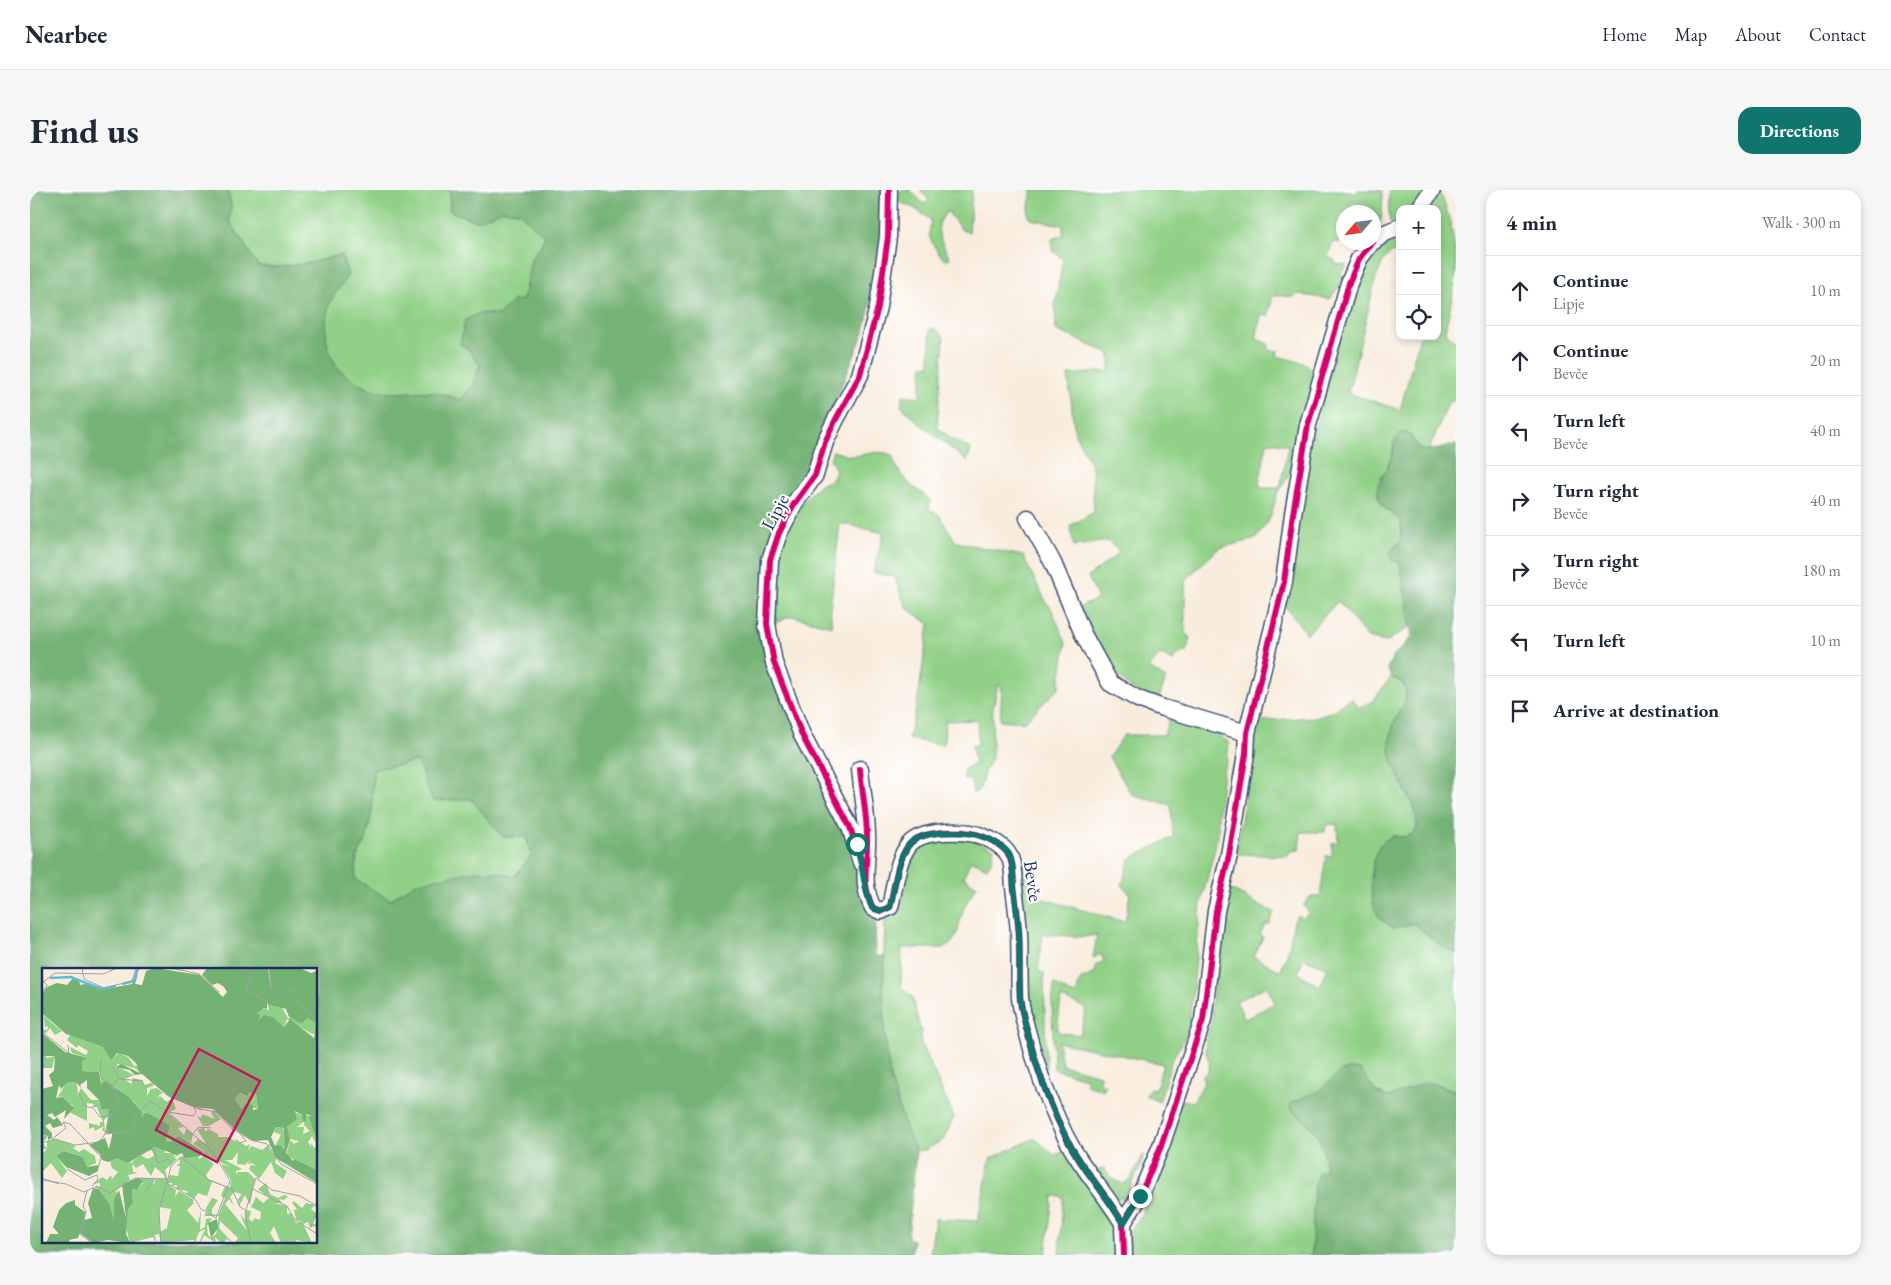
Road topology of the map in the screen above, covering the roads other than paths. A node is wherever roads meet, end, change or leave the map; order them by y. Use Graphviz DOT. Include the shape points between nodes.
graph roads {
  1 [pos="889,190"];
  2 [pos="1432,190"];
  3 [pos="1422,205"];
  4 [pos="1396,229"];
  5 [pos="1381,236"];
  6 [pos="1367,250"];
  7 [pos="1028,518"];
  8 [pos="1247,733"];
  9 [pos="860,769"];
  10 [pos="864,874"];
  11 [pos="1123,1224"];
  12 [pos="1124,1255"];
  1 -- 10 [label="street, Lipje" via="888,237 878,307 860,375 834,421 815,475 794,504 779,533 770,560 767,624 774,663 802,735 850,828"];
  2 -- 3 [label="street"];
  4 -- 5 [label="street"];
  6 -- 8 [label="street" via="1349,283 1308,425 1284,582"];
  7 -- 8 [label="street" via="1110,683 1162,708"];
  8 -- 11 [label="street" via="1229,855 1216,911 1203,1020 1161,1146 1140,1196"];
  9 -- 10 [label="street, Bevče" via="867,843"];
  10 -- 11 [label="street, Bevče" via="872,908 881,911 890,907 903,854 909,844 924,835 940,832 983,836 1009,855 1019,933 1020,999 1030,1040 1067,1139"];
  11 -- 12 [label="street"];
}
